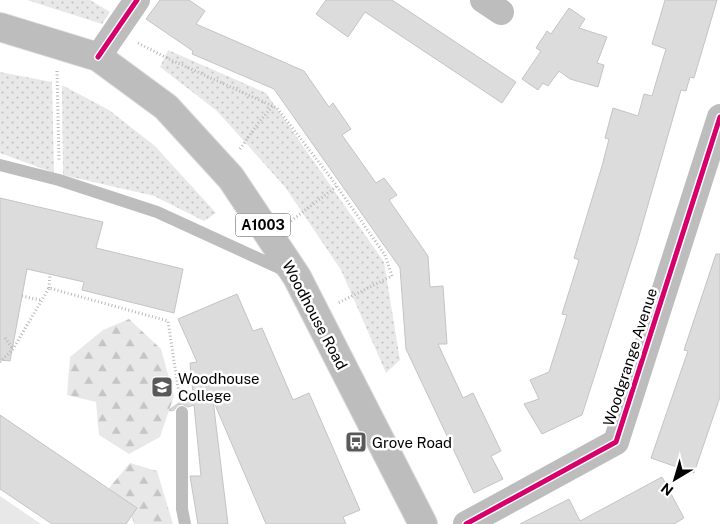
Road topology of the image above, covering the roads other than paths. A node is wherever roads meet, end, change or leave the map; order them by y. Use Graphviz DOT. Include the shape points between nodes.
graph roads {
  1 [pos="137,0"];
  2 [pos="0,27"];
  3 [pos="98,57"];
  4 [pos="720,117"];
  5 [pos="0,164"];
  6 [pos="297,276"];
  7 [pos="182,412"];
  8 [pos="185,524"];
  9 [pos="423,524"];
  10 [pos="466,524"];
  1 -- 3 [label="street"];
  2 -- 3 [label="main road, Woodhouse Road / A1003"];
  3 -- 6 [label="main road, Woodhouse Road / A1003" via="166,107 224,170"];
  4 -- 10 [label="street, Woodgrange Avenue" via="616,442"];
  5 -- 6 [label="lane" via="157,212"];
  6 -- 9 [label="main road, Woodhouse Road / A1003"];
  7 -- 8 [label="lane" via="182,509"];
}
